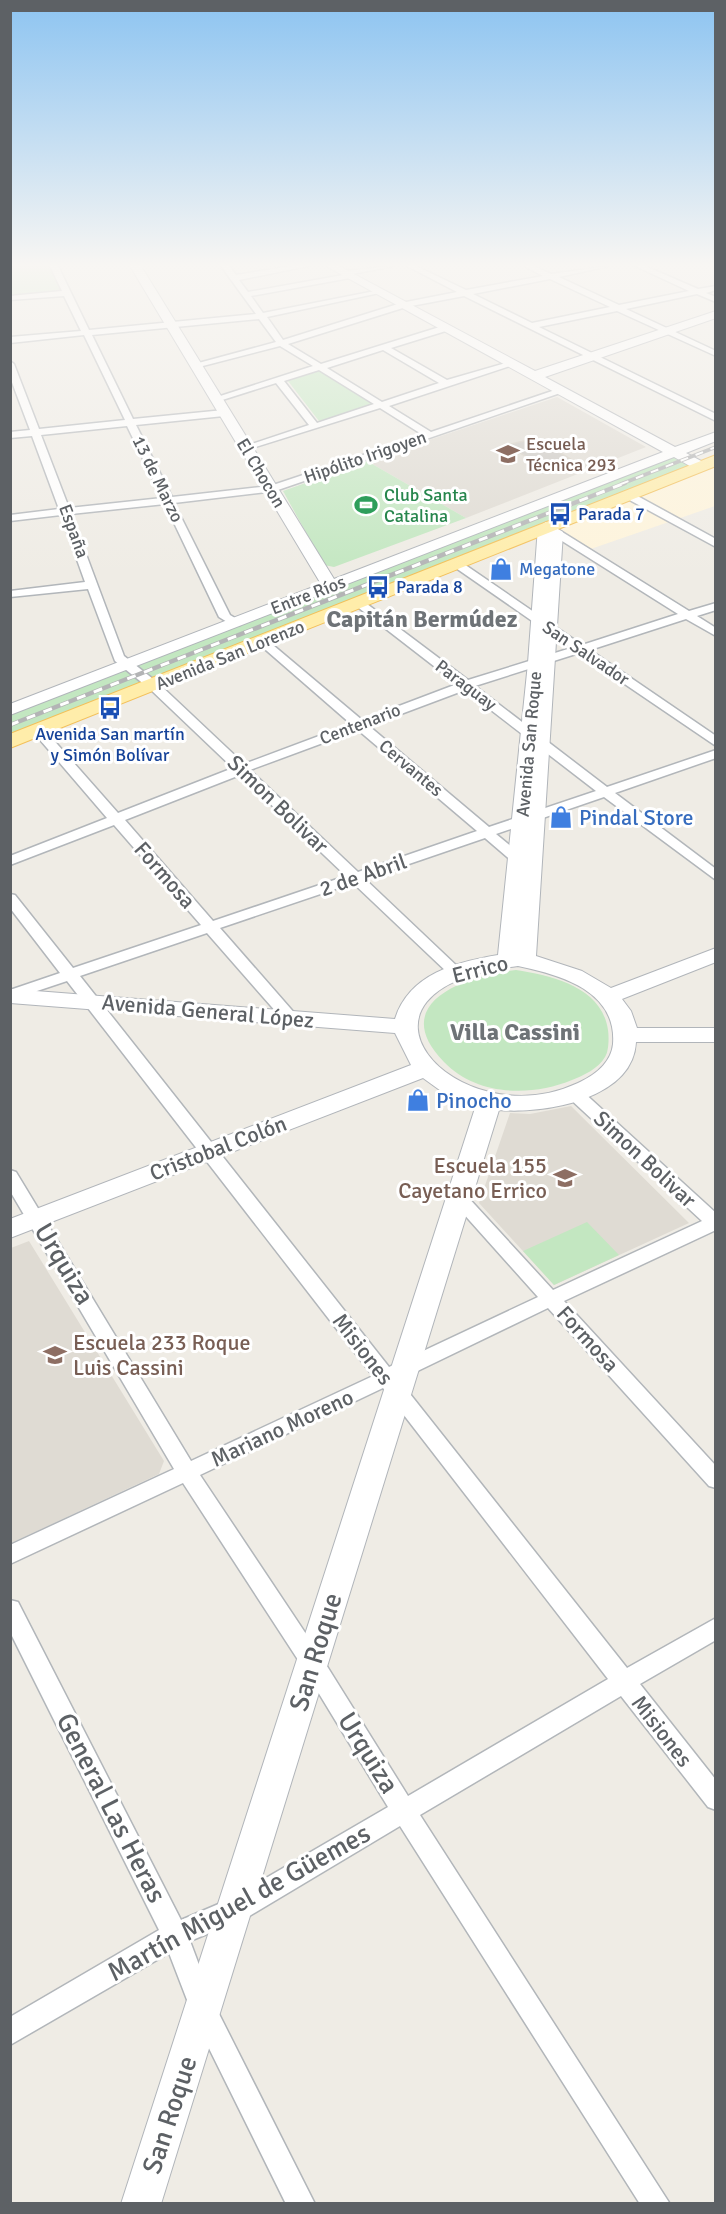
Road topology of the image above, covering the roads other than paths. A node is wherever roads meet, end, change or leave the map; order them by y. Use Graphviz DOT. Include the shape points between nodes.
graph roads {
  1 [pos="12,369"];
  2 [pos="105,369"];
  3 [pos="198,369"];
  4 [pos="313,369"];
  5 [pos="324,369"];
  6 [pos="422,369"];
  7 [pos="491,369"];
  8 [pos="522,369"];
  9 [pos="553,369"];
  10 [pos="618,369"];
  11 [pos="534,376"];
  12 [pos="278,380"];
  13 [pos="447,384"];
  14 [pos="561,390"];
  15 [pos="216,399"];
  16 [pos="382,405"];
  17 [pos="224,413"];
  18 [pos="716,418"];
  19 [pos="130,423"];
  20 [pos="315,426"];
  21 [pos="37,432"];
  22 [pos="10,435"];
  23 [pos="430,435"];
  24 [pos="716,436"];
  25 [pos="246,449"];
  26 [pos="672,451"];
  27 [pos="710,464"];
  28 [pos="271,489"];
  29 [pos="628,495"];
  30 [pos="168,500"];
  31 [pos="67,512"];
  32 [pos="10,518"];
  33 [pos="551,530"];
  34 [pos="716,544"];
  35 [pos="457,564"];
  36 [pos="328,582"];
  37 [pos="93,585"];
  38 [pos="10,594"];
  39 [pos="359,603"];
  40 [pos="716,606"];
  41 [pos="687,615"];
  42 [pos="231,620"];
  43 [pos="544,624"];
  44 [pos="716,633"];
  45 [pos="263,642"];
  46 [pos="581,649"];
  47 [pos="542,661"];
  48 [pos="123,662"];
  49 [pos="466,685"];
  50 [pos="154,686"];
  51 [pos="10,700"];
  52 [pos="10,710"];
  53 [pos="360,724"];
  54 [pos="39,730"];
  55 [pos="535,738"];
  56 [pos="10,742"];
  57 [pos="716,742"];
  58 [pos="716,754"];
  59 [pos="242,769"];
  60 [pos="605,792"];
  61 [pos="116,818"];
  62 [pos="529,818"];
  63 [pos="487,832"];
  64 [pos="10,861"];
  65 [pos="525,865"];
  66 [pos="716,876"];
  67 [pos="355,877"];
  68 [pos="10,898"];
  69 [pos="211,927"];
  70 [pos="716,954"];
  71 [pos="516,960"];
  72 [pos="454,971"];
  73 [pos="71,975"];
  74 [pos="10,995"];
  75 [pos="610,996"];
  76 [pos="92,1001"];
  77 [pos="291,1019"];
  78 [pos="405,1027"];
  79 [pos="627,1035"];
  80 [pos="716,1035"];
  81 [pos="425,1068"];
  82 [pos="575,1094"];
  83 [pos="490,1100"];
  84 [pos="208,1151"];
  85 [pos="10,1176"];
  86 [pos="459,1198"];
  87 [pos="37,1219"];
  88 [pos="715,1223"];
  89 [pos="10,1229"];
  90 [pos="553,1300"];
  91 [pos="397,1379"];
  92 [pos="187,1473"];
  93 [pos="716,1480"];
  94 [pos="10,1555"];
  95 [pos="10,1610"];
  96 [pos="716,1628"];
  97 [pos="312,1662"];
  98 [pos="624,1682"];
  99 [pos="716,1799"];
  100 [pos="404,1811"];
  101 [pos="237,1909"];
  102 [pos="175,1935"];
  103 [pos="204,2010"];
  104 [pos="10,2032"];
  105 [pos="141,2204"];
  106 [pos="301,2204"];
  107 [pos="656,2204"];
  1 -- 21 [label="street, España"];
  2 -- 19 [label="street, 13 de Marzo"];
  3 -- 15 [label="street, El Chocon"];
  4 -- 12 [label="street"];
  5 -- 16 [label="street"];
  6 -- 13 [label="street"];
  7 -- 13 [label="street"];
  8 -- 11 [label="street"];
  9 -- 11 [label="street"];
  10 -- 18 [label="street"];
  11 -- 14 [label="street"];
  12 -- 15 [label="street"];
  12 -- 20 [label="street"];
  13 -- 16 [label="street"];
  14 -- 23 [label="street, Hipólito Irigoyen"];
  14 -- 26 [label="street"];
  15 -- 17 [label="street, El Chocon"];
  16 -- 20 [label="street"];
  16 -- 23 [label="street"];
  17 -- 19 [label="street"];
  17 -- 25 [label="street, El Chocon"];
  19 -- 21 [label="street"];
  19 -- 30 [label="street, 13 de Marzo"];
  20 -- 25 [label="street"];
  21 -- 22 [label="street"];
  21 -- 31 [label="street, España"];
  23 -- 28 [label="street, Hipólito Irigoyen"];
  24 -- 26 [label="street, Entre Ríos"];
  25 -- 28 [label="street, El Chocon"];
  26 -- 27 [label="street"];
  26 -- 36 [label="street, Entre Ríos"];
  27 -- 29 [label="main road, Avenida San Lorenzo"];
  28 -- 30 [label="street, Hipólito Irigoyen"];
  28 -- 36 [label="street, El Chocon"];
  29 -- 33 [label="main road, Avenida San Lorenzo"];
  29 -- 34 [label="street"];
  30 -- 31 [label="street, Hipólito Irigoyen"];
  30 -- 42 [label="street, 13 de Marzo"];
  31 -- 32 [label="street, Hipólito Irigoyen"];
  31 -- 37 [label="street, España"];
  33 -- 35 [label="main road, Avenida San Lorenzo"];
  33 -- 41 [label="street"];
  33 -- 43 [label="street, Avenida San Roque"];
  35 -- 39 [label="main road, Avenida San Lorenzo"];
  35 -- 43 [label="street, San Salvador"];
  36 -- 42 [label="street, Entre Ríos"];
  37 -- 38 [label="street"];
  37 -- 48 [label="street, España"];
  39 -- 45 [label="main road, Avenida San Lorenzo"];
  39 -- 49 [label="street, Paraguay"];
  40 -- 41 [label="street, Centenario"];
  41 -- 44 [label="street"];
  41 -- 46 [label="street, Centenario"];
  42 -- 48 [label="street, Entre Ríos"];
  43 -- 46 [label="street, San Salvador"];
  43 -- 47 [label="street, Avenida San Roque"];
  45 -- 50 [label="main road, Avenida San Lorenzo"];
  45 -- 53 [label="street, Cervantes"];
  46 -- 47 [label="street, Centenario"];
  46 -- 57 [label="street, San Salvador"];
  47 -- 49 [label="street, Centenario"];
  47 -- 55 [label="street, Avenida San Roque"];
  48 -- 50 [label="street"];
  48 -- 51 [label="street, Entre Ríos"];
  48 -- 52 [label="street, Entre Ríos"];
  49 -- 53 [label="street, Centenario"];
  49 -- 55 [label="street, Paraguay"];
  50 -- 54 [label="main road, Avenida San Lorenzo"];
  50 -- 59 [label="street, Simon Bolivar"];
  53 -- 59 [label="street, Centenario"];
  53 -- 63 [label="street, Cervantes"];
  54 -- 56 [label="main road, Avenida San Lorenzo"];
  54 -- 61 [label="street, Formosa"];
  55 -- 60 [label="street, Paraguay"];
  55 -- 62 [label="street, Avenida San Roque"];
  58 -- 60 [label="street, 2 de Abril"];
  59 -- 61 [label="street, Centenario"];
  59 -- 67 [label="street, Simon Bolivar"];
  60 -- 62 [label="street, 2 de Abril"];
  60 -- 66 [label="street, Paraguay"];
  61 -- 64 [label="street, Centenario"];
  61 -- 69 [label="street, Formosa"];
  62 -- 63 [label="street, 2 de Abril"];
  62 -- 65 [label="street, Avenida San Roque"];
  63 -- 65 [label="street, Cervantes"];
  63 -- 67 [label="street, 2 de Abril"];
  65 -- 71 [label="street, Avenida San Roque"];
  67 -- 69 [label="street, 2 de Abril"];
  67 -- 72 [label="street, Simon Bolivar"];
  68 -- 73 [label="street, Misiones"];
  69 -- 73 [label="street, 2 de Abril"];
  69 -- 77 [label="street, Formosa"];
  70 -- 75 [label="street"];
  71 -- 72 [label="street, Errico"];
  71 -- 75 [label="street, Errico" via="579,977"];
  72 -- 78 [label="street, Errico" via="424,989 411,1008"];
  73 -- 74 [label="street, 2 de Abril"];
  73 -- 76 [label="street, Misiones"];
  74 -- 76 [label="street, Avenida General López"];
  75 -- 79 [label="street"];
  76 -- 77 [label="street, Avenida General López"];
  76 -- 84 [label="street, Misiones"];
  77 -- 78 [label="street, Avenida General López"];
  78 -- 81 [label="street" via="412,1049"];
  79 -- 80 [label="street"];
  79 -- 82 [label="street" via="621,1060 603,1081"];
  81 -- 83 [label="street" via="442,1082"];
  81 -- 84 [label="street, Cristobal Colón"];
  82 -- 83 [label="street" via="531,1103"];
  82 -- 88 [label="street, Simon Bolivar"];
  83 -- 86 [label="street, San Roque"];
  84 -- 87 [label="street, Cristobal Colón"];
  84 -- 91 [label="street, Misiones"];
  85 -- 87 [label="street, Urquiza"];
  86 -- 90 [label="street, Formosa"];
  86 -- 91 [label="street, San Roque"];
  87 -- 89 [label="street, Cristobal Colón"];
  87 -- 92 [label="street, Urquiza"];
  88 -- 90 [label="street, Mariano Moreno"];
  90 -- 91 [label="street, Mariano Moreno"];
  90 -- 93 [label="street, Formosa"];
  91 -- 92 [label="street, Mariano Moreno"];
  91 -- 97 [label="street, San Roque"];
  91 -- 98 [label="street, Misiones"];
  92 -- 94 [label="street, Mariano Moreno"];
  92 -- 97 [label="street, Urquiza"];
  95 -- 102 [label="street, General Las Heras"];
  96 -- 98 [label="street, Martín Miguel de Güemes"];
  97 -- 100 [label="street, Urquiza"];
  97 -- 101 [label="street, San Roque"];
  98 -- 99 [label="street, Misiones"];
  98 -- 100 [label="street, Martín Miguel de Güemes"];
  100 -- 101 [label="street, Martín Miguel de Güemes"];
  100 -- 107 [label="street, Urquiza"];
  101 -- 102 [label="street, Martín Miguel de Güemes"];
  101 -- 103 [label="street, San Roque"];
  102 -- 103 [label="street, General Las Heras"];
  102 -- 104 [label="street, Martín Miguel de Güemes"];
  103 -- 105 [label="street, San Roque"];
  103 -- 106 [label="street, General Las Heras"];
}
